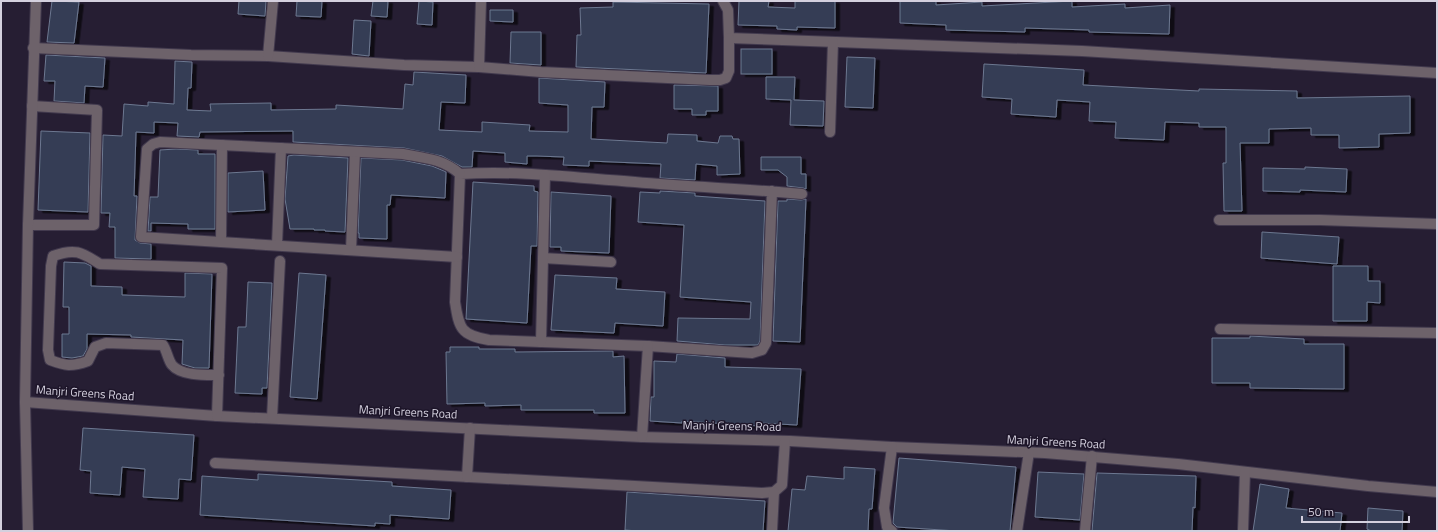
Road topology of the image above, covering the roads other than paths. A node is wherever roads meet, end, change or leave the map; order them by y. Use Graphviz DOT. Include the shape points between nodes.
graph roads {
  1 [pos="36,1"];
  2 [pos="273,1"];
  3 [pos="481,1"];
  4 [pos="723,1"];
  5 [pos="729,38"];
  6 [pos="833,42"];
  7 [pos="33,48"];
  8 [pos="268,56"];
  9 [pos="479,68"];
  10 [pos="1437,73"];
  11 [pos="32,106"];
  12 [pos="830,132"];
  13 [pos="222,145"];
  14 [pos="281,148"];
  15 [pos="355,152"];
  16 [pos="460,174"];
  17 [pos="545,174"];
  18 [pos="772,191"];
  19 [pos="802,194"];
  20 [pos="1219,220"];
  21 [pos="1437,224"];
  22 [pos="28,225"];
  23 [pos="221,242"];
  24 [pos="277,246"];
  25 [pos="351,250"];
  26 [pos="456,257"];
  27 [pos="543,258"];
  28 [pos="280,261"];
  29 [pos="611,262"];
  30 [pos="1220,328"];
  31 [pos="1437,333"];
  32 [pos="540,342"];
  33 [pos="648,346"];
  34 [pos="218,375"];
  35 [pos="25,402"];
  36 [pos="217,416"];
  37 [pos="272,418"];
  38 [pos="470,428"];
  39 [pos="642,437"];
  40 [pos="785,440"];
  41 [pos="892,447"];
  42 [pos="1029,452"];
  43 [pos="1092,456"];
  44 [pos="216,463"];
  45 [pos="1245,472"];
  46 [pos="467,477"];
  47 [pos="774,492"];
  48 [pos="1437,492"];
  49 [pos="28,531"];
  50 [pos="772,531"];
  51 [pos="892,531"];
  52 [pos="1017,531"];
  53 [pos="1085,531"];
  54 [pos="1243,531"];
  1 -- 7 [label="street"];
  2 -- 8 [label="street"];
  3 -- 9 [label="street"];
  4 -- 5 [label="street" via="728,10"];
  5 -- 6 [label="street"];
  5 -- 9 [label="street" via="729,71 726,78 720,80"];
  6 -- 10 [label="street" via="1090,52"];
  6 -- 12 [label="street"];
  7 -- 8 [label="street"];
  7 -- 11 [label="street"];
  8 -- 9 [label="street"];
  11 -- 22 [label="street"];
  11 -- 22 [label="street" via="97,110 94,225"];
  13 -- 14 [label="street"];
  13 -- 23 [label="street"];
  13 -- 23 [label="street" via="160,142 147,149 141,237"];
  14 -- 15 [label="street"];
  14 -- 24 [label="street"];
  15 -- 16 [label="street" via="403,154 424,158 451,166"];
  15 -- 25 [label="street"];
  16 -- 17 [label="street"];
  16 -- 26 [label="street"];
  17 -- 18 [label="street" via="701,188"];
  17 -- 27 [label="street"];
  18 -- 19 [label="street"];
  18 -- 33 [label="street" via="766,343 762,350 752,353"];
  20 -- 21 [label="street"];
  22 -- 35 [label="street"];
  23 -- 24 [label="street"];
  24 -- 25 [label="street"];
  25 -- 26 [label="street"];
  26 -- 32 [label="street" via="455,302 457,319 463,330 473,337 489,340"];
  27 -- 29 [label="street"];
  27 -- 32 [label="street"];
  28 -- 37 [label="street"];
  30 -- 31 [label="street"];
  32 -- 33 [label="street"];
  33 -- 39 [label="street"];
  34 -- 34 [label="street" via="222,268 100,264 83,253 66,251 53,256 48,342 50,360 75,366 88,361 95,347 106,343 162,345 172,365 180,371 198,375"];
  34 -- 36 [label="street"];
  35 -- 36 [label="street, Manjri Greens Road"];
  35 -- 49 [label="street"];
  36 -- 37 [label="street, Manjri Greens Road"];
  37 -- 38 [label="street, Manjri Greens Road"];
  38 -- 39 [label="street, Manjri Greens Road"];
  38 -- 46 [label="street"];
  39 -- 40 [label="street, Manjri Greens Road"];
  40 -- 41 [label="street, Manjri Greens Road"];
  40 -- 47 [label="street" via="782,485"];
  41 -- 42 [label="street, Manjri Greens Road"];
  41 -- 51 [label="street" via="884,508 887,527"];
  42 -- 43 [label="street, Manjri Greens Road"];
  42 -- 52 [label="street"];
  43 -- 45 [label="street, Manjri Greens Road"];
  43 -- 53 [label="street"];
  44 -- 46 [label="street"];
  45 -- 48 [label="street, Manjri Greens Road"];
  45 -- 54 [label="street"];
  46 -- 47 [label="street" via="762,494"];
  47 -- 50 [label="street"];
}
